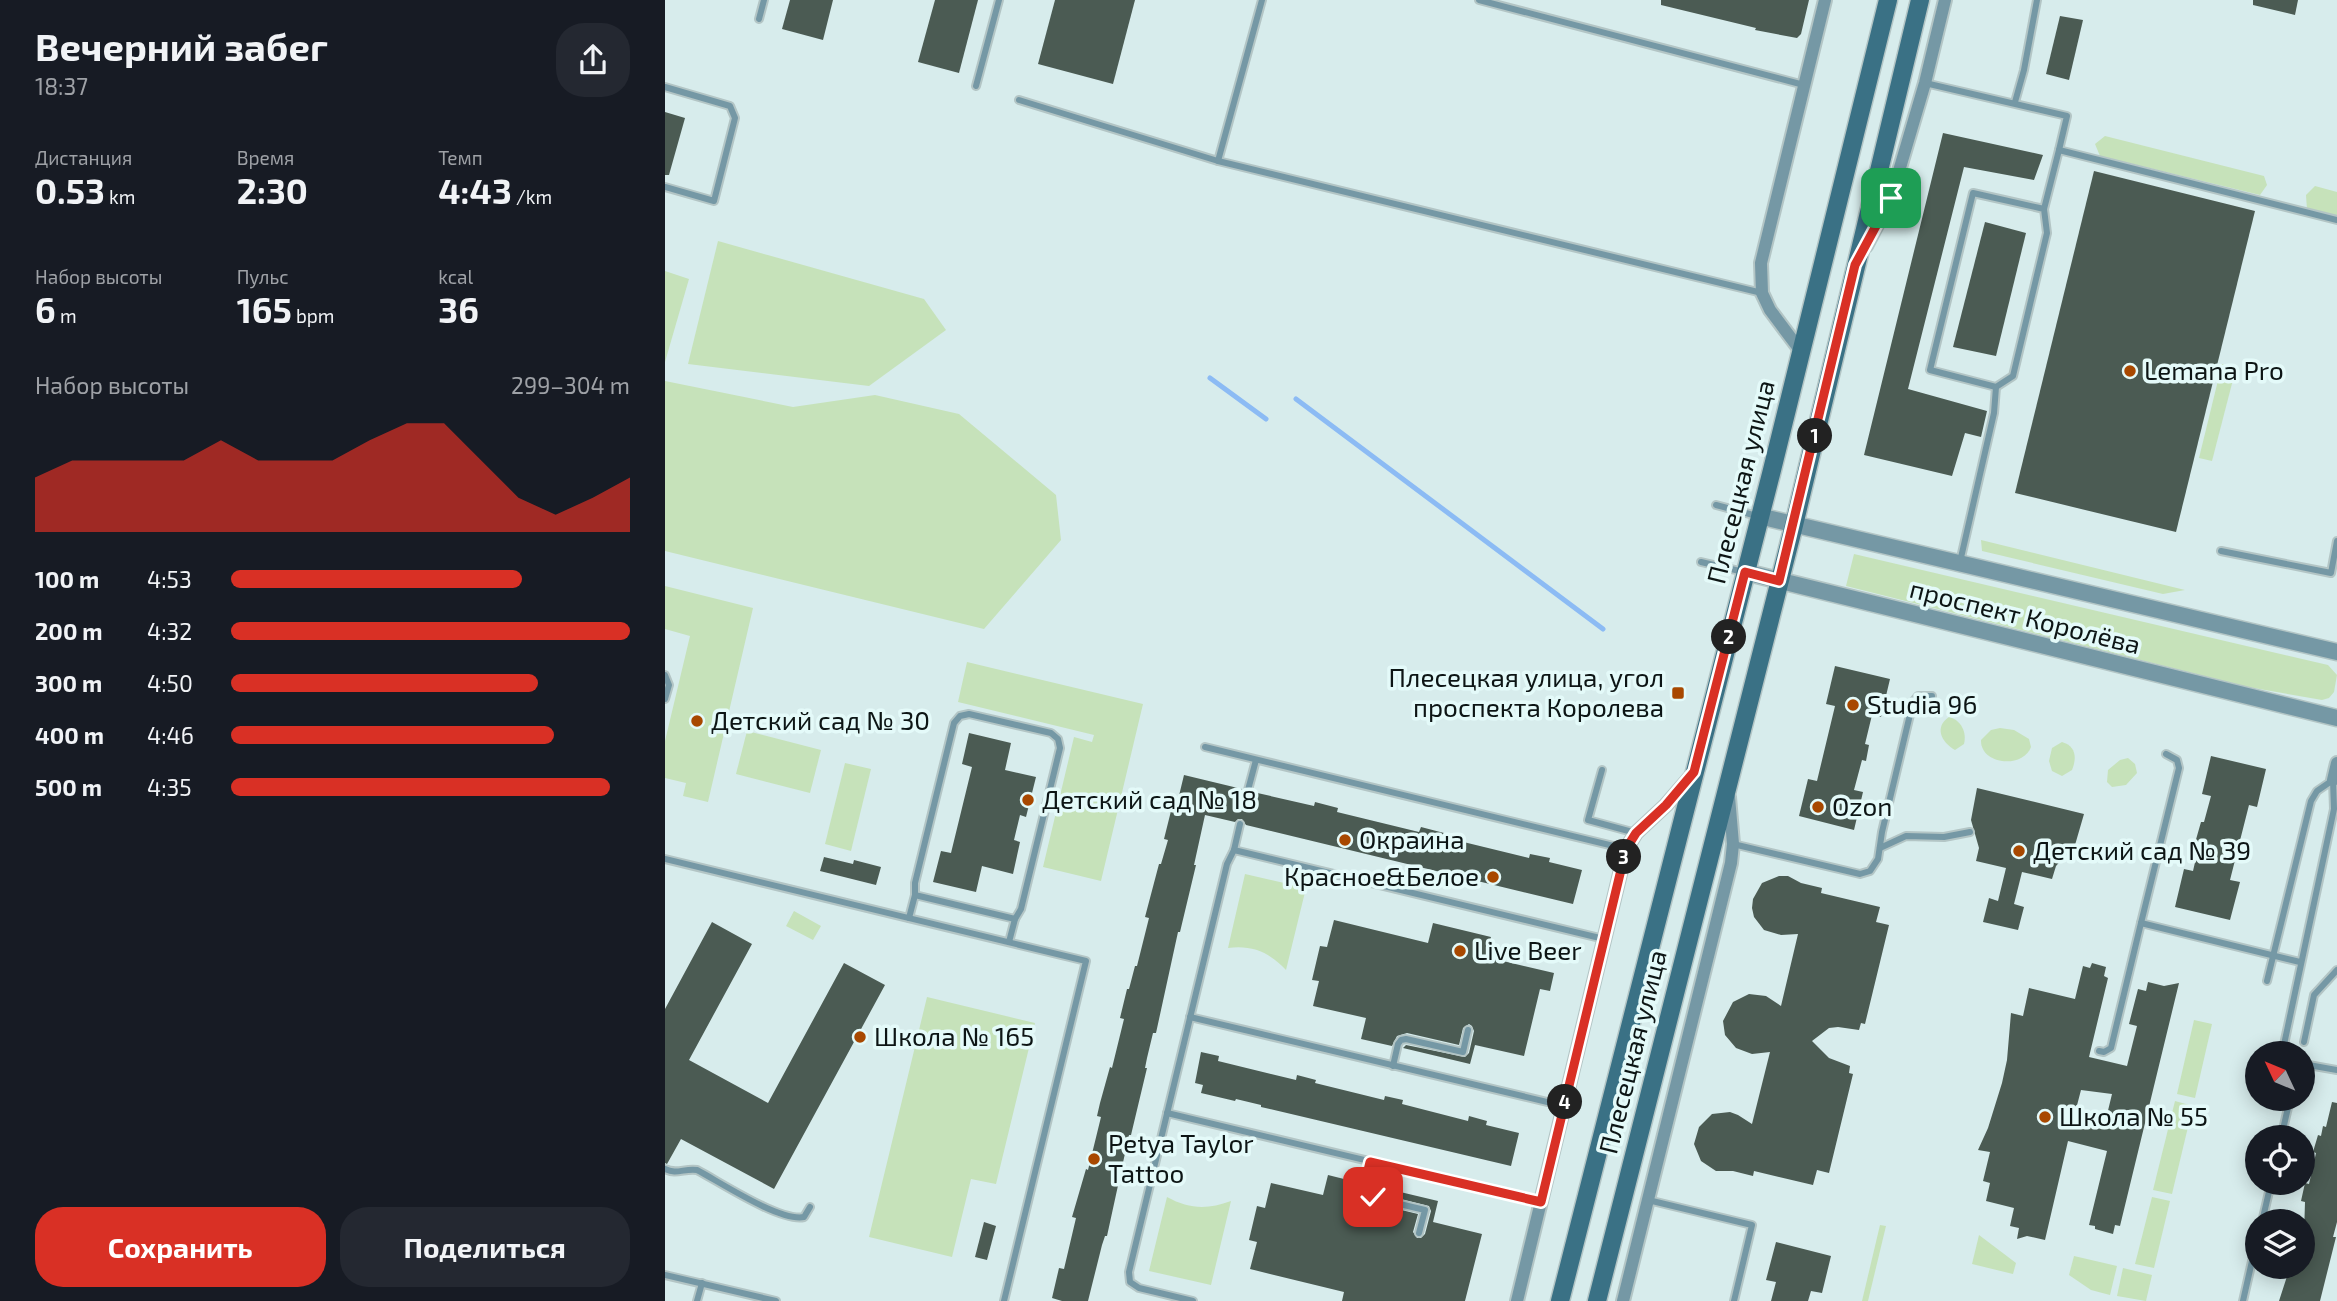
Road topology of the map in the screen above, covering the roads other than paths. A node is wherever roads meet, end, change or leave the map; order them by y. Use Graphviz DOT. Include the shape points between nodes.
graph roads {
  1 [pos="764,0"];
  2 [pos="999,0"];
  3 [pos="1262,0"];
  4 [pos="1479,0"];
  5 [pos="1825,0"];
  6 [pos="1888,0"];
  7 [pos="1920,0"];
  8 [pos="1945,0"];
  9 [pos="2037,0"];
  10 [pos="759,19"];
  11 [pos="1925,83"];
  12 [pos="1804,85"];
  13 [pos="976,86"];
  14 [pos="665,87"];
  15 [pos="1019,100"];
  16 [pos="2015,103"];
  17 [pos="2059,150"];
  18 [pos="1218,162"];
  19 [pos="665,187"];
  20 [pos="2044,209"];
  21 [pos="2337,220"];
  22 [pos="1855,265"];
  23 [pos="1762,293"];
  24 [pos="1800,350"];
  25 [pos="1996,387"];
  26 [pos="1716,505"];
  27 [pos="1759,516"];
  28 [pos="1794,525"];
  29 [pos="2337,541"];
  30 [pos="2221,551"];
  31 [pos="1701,562"];
  32 [pos="1960,564"];
  33 [pos="1745,572"];
  34 [pos="1779,581"];
  35 [pos="2337,652"];
  36 [pos="665,675"];
  37 [pos="1932,696"];
  38 [pos="665,699"];
  39 [pos="2337,718"];
  40 [pos="1205,747"];
  41 [pos="2167,754"];
  42 [pos="1256,760"];
  43 [pos="2337,763"];
  44 [pos="1602,770"];
  45 [pos="1694,772"];
  46 [pos="2333,780"];
  47 [pos="1728,785"];
  48 [pos="1248,790"];
  49 [pos="1240,824"];
  50 [pos="1970,832"];
  51 [pos="1636,833"];
  52 [pos="1733,844"];
  53 [pos="1880,848"];
  54 [pos="1626,849"];
  55 [pos="1234,850"];
  56 [pos="665,859"];
  57 [pos="915,895"];
  58 [pos="909,918"];
  59 [pos="1015,919"];
  60 [pos="2141,923"];
  61 [pos="1604,939"];
  62 [pos="1009,942"];
  63 [pos="2273,955"];
  64 [pos="2300,962"];
  65 [pos="2337,970"];
  66 [pos="2267,981"];
  67 [pos="1190,1017"];
  68 [pos="1468,1030"];
  69 [pos="2285,1041"];
  70 [pos="2304,1041"];
  71 [pos="2099,1051"];
  72 [pos="1393,1066"];
  73 [pos="2315,1066"];
  74 [pos="2337,1070"];
  75 [pos="1564,1106"];
  76 [pos="1167,1113"];
  77 [pos="1370,1162"];
  78 [pos="665,1169"];
  79 [pos="1648,1200"];
  80 [pos="1541,1202"];
  81 [pos="810,1207"];
  82 [pos="1419,1233"];
  83 [pos="665,1275"];
  84 [pos="2248,1279"];
  85 [pos="702,1283"];
  86 [pos="697,1301"];
  87 [pos="776,1301"];
  88 [pos="1004,1301"];
  89 [pos="1193,1301"];
  90 [pos="1517,1301"];
  91 [pos="1560,1301"];
  92 [pos="1597,1301"];
  93 [pos="1623,1301"];
  94 [pos="1734,1301"];
  95 [pos="2243,1301"];
  1 -- 10 [label="lane"];
  2 -- 13 [label="lane"];
  3 -- 18 [label="lane"];
  4 -- 12 [label="lane"];
  5 -- 12 [label="street"];
  6 -- 24 [label="main road, Плесецкая улица"];
  7 -- 22 [label="main road, Плесецкая улица"];
  8 -- 11 [label="street"];
  9 -- 16 [label="lane"];
  11 -- 16 [label="lane"];
  11 -- 22 [label="street" via="1891,198"];
  12 -- 23 [label="street" via="1761,262"];
  14 -- 19 [label="lane" via="730,106 735,118 715,201"];
  15 -- 18 [label="lane"];
  16 -- 17 [label="lane" via="2067,116"];
  17 -- 20 [label="lane"];
  17 -- 21 [label="lane"];
  18 -- 23 [label="lane"];
  20 -- 25 [label="lane" via="2047,233 2013,376"];
  20 -- 25 [label="lane" via="1973,193 1930,370"];
  22 -- 28 [label="main road, Плесецкая улица"];
  23 -- 24 [label="street"];
  24 -- 27 [label="main road, Плесецкая улица"];
  25 -- 32 [label="lane"];
  26 -- 27 [label="lane, проспект Королёва"];
  27 -- 28 [label="street, проспект Королёва"];
  27 -- 33 [label="main road, Плесецкая улица"];
  28 -- 32 [label="street, проспект Королёва"];
  28 -- 34 [label="main road, Плесецкая улица"];
  29 -- 30 [label="lane" via="2330,573"];
  31 -- 33 [label="lane, проспект Королёва"];
  32 -- 35 [label="street, проспект Королёва"];
  33 -- 34 [label="street, проспект Королёва"];
  33 -- 45 [label="main road, Плесецкая улица"];
  34 -- 39 [label="street, проспект Королёва"];
  34 -- 47 [label="main road, Плесецкая улица"];
  36 -- 38 [label="lane" via="669,685"];
  37 -- 53 [label="lane" via="1918,696 1913,702"];
  40 -- 42 [label="lane"];
  41 -- 60 [label="lane" via="2178,760 2179,768"];
  42 -- 48 [label="lane"];
  42 -- 54 [label="lane"];
  43 -- 46 [label="street"];
  44 -- 51 [label="lane" via="1588,820"];
  45 -- 51 [label="street"];
  45 -- 91 [label="main road, Плесецкая улица"];
  46 -- 63 [label="lane" via="2311,801"];
  46 -- 64 [label="lane" via="2334,809"];
  47 -- 52 [label="street"];
  47 -- 92 [label="main road, Плесецкая улица"];
  49 -- 55 [label="lane"];
  50 -- 53 [label="lane" via="1906,836"];
  51 -- 54 [label="street"];
  52 -- 53 [label="lane" via="1860,874 1870,871"];
  52 -- 79 [label="street"];
  54 -- 61 [label="street"];
  55 -- 61 [label="lane"];
  55 -- 67 [label="lane"];
  56 -- 58 [label="lane"];
  57 -- 58 [label="lane"];
  57 -- 59 [label="lane"];
  57 -- 59 [label="lane" via="954,723 969,714 1051,733 1061,748"];
  58 -- 62 [label="lane"];
  59 -- 62 [label="lane"];
  60 -- 63 [label="lane"];
  60 -- 71 [label="lane" via="2111,1048"];
  61 -- 75 [label="street"];
  62 -- 88 [label="lane" via="1086,961"];
  63 -- 64 [label="lane"];
  63 -- 66 [label="lane"];
  64 -- 69 [label="lane"];
  65 -- 70 [label="lane" via="2314,995"];
  67 -- 72 [label="lane"];
  67 -- 76 [label="lane"];
  68 -- 72 [label="lane" via="1462,1052 1401,1040"];
  72 -- 75 [label="lane"];
  73 -- 74 [label="lane"];
  75 -- 80 [label="street"];
  76 -- 77 [label="lane"];
  76 -- 89 [label="lane" via="1129,1272 1131,1282 1139,1288"];
  77 -- 80 [label="lane"];
  77 -- 82 [label="lane" via="1365,1193 1425,1210"];
  78 -- 81 [label="lane" via="697,1170 789,1216 804,1217"];
  79 -- 93 [label="street"];
  79 -- 94 [label="lane" via="1752,1225"];
  80 -- 90 [label="street"];
  83 -- 85 [label="lane"];
  84 -- 95 [label="lane"];
  85 -- 86 [label="lane"];
  85 -- 87 [label="lane"];
}
